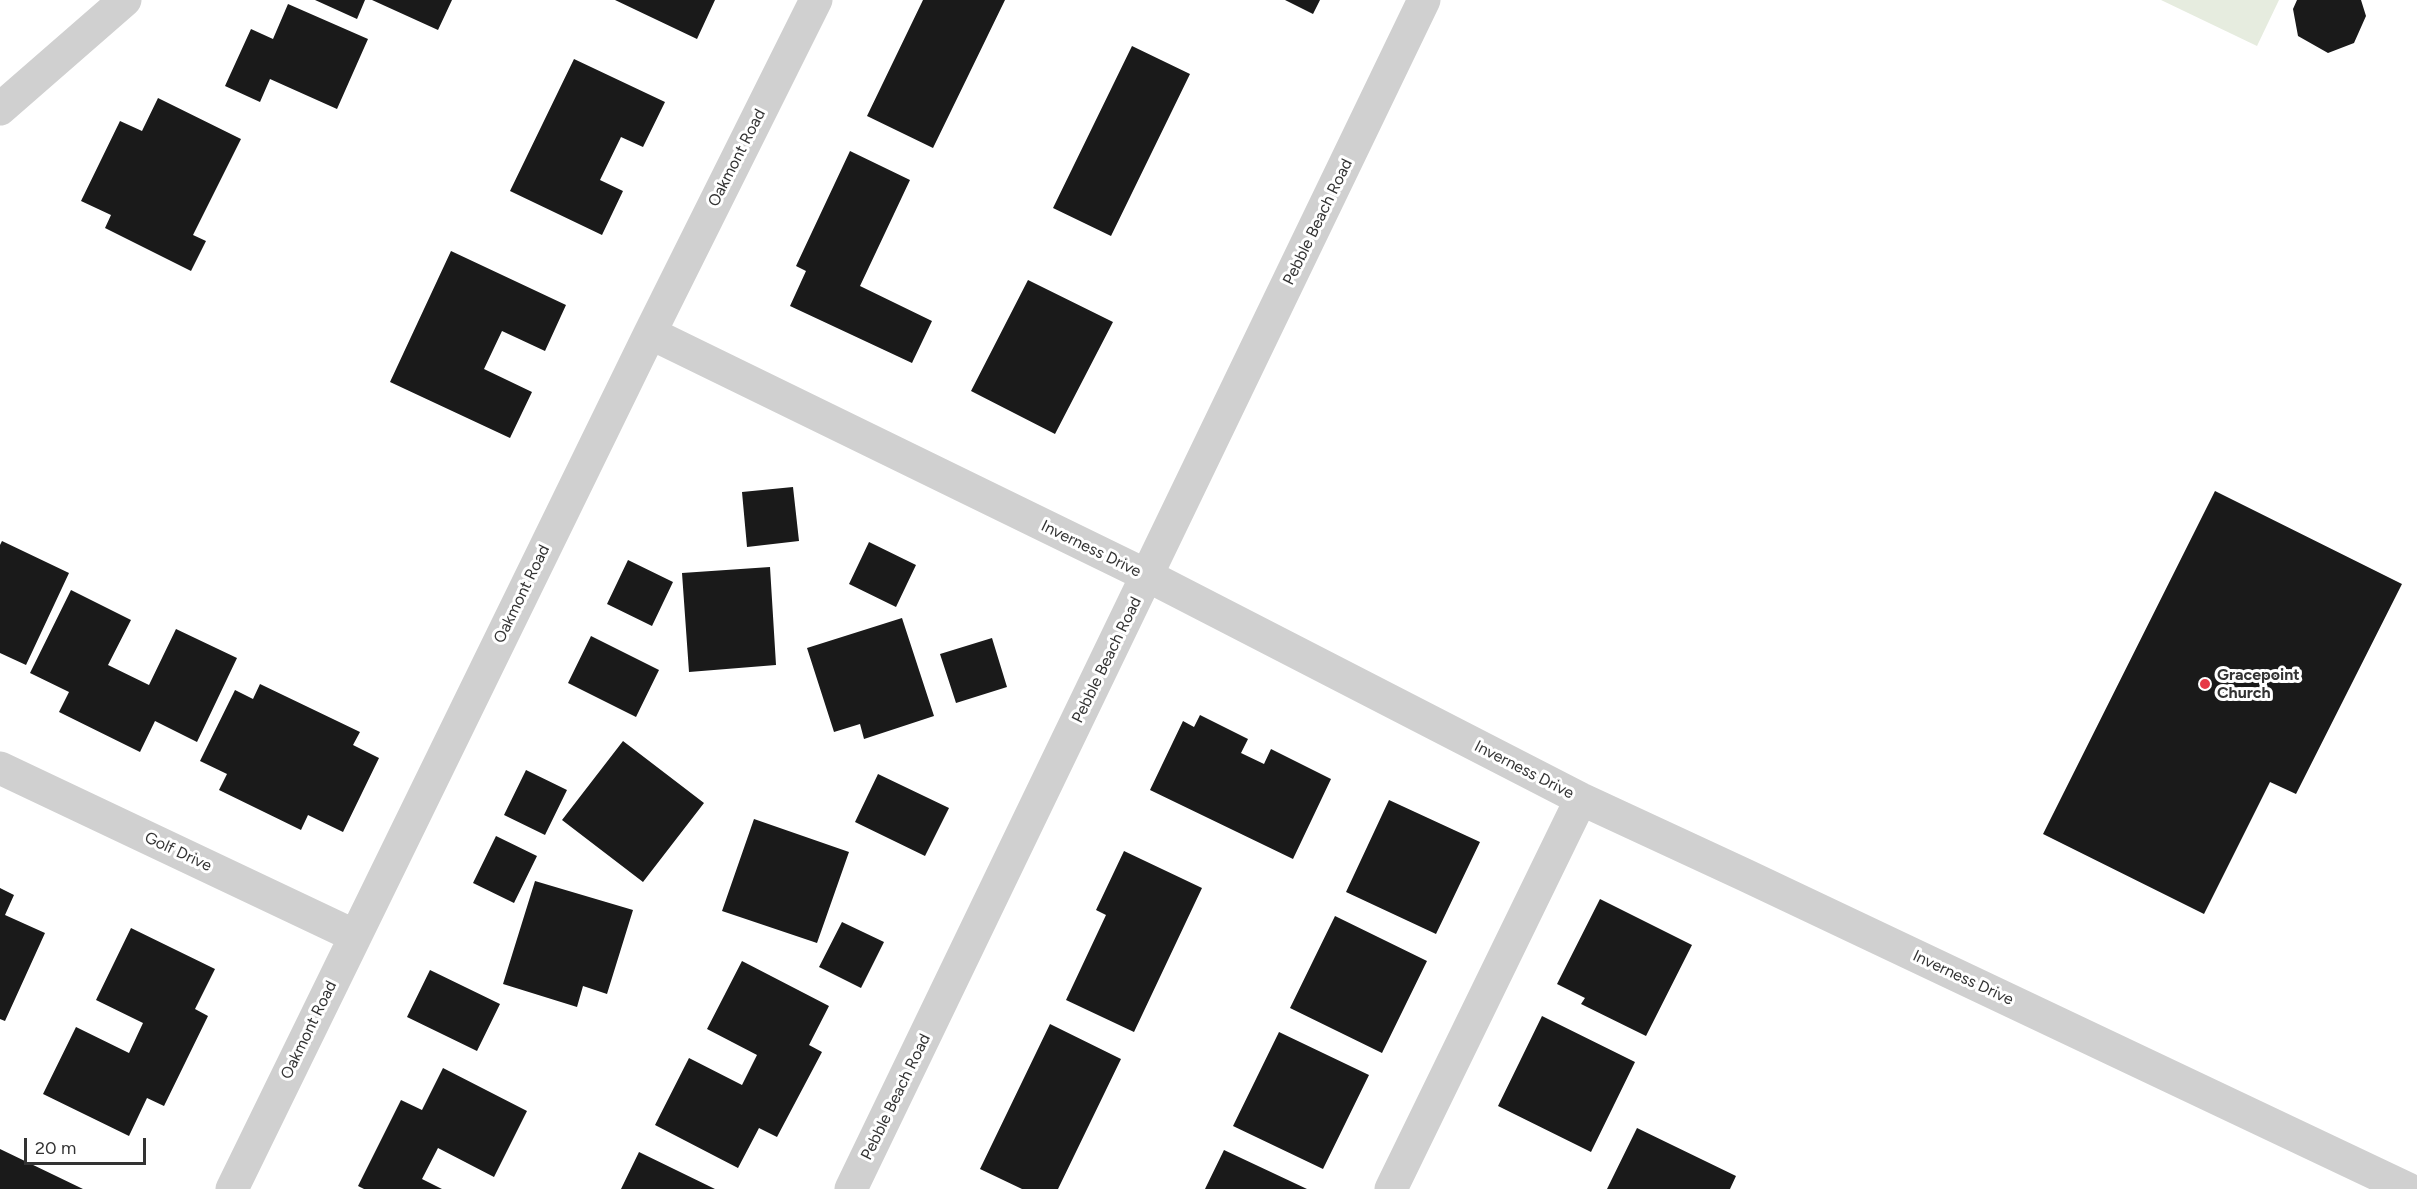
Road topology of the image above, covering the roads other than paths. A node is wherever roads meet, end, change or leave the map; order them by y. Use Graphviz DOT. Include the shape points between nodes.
graph roads {
  1 [pos="125,0"];
  2 [pos="816,0"];
  3 [pos="1424,0"];
  4 [pos="0,108"];
  5 [pos="650,333"];
  6 [pos="1148,576"];
  7 [pos="0,768"];
  8 [pos="1581,800"];
  9 [pos="355,936"];
  10 [pos="232,1189"];
  11 [pos="851,1189"];
  12 [pos="1391,1189"];
  13 [pos="2408,1189"];
  1 -- 4 [label="street"];
  2 -- 5 [label="street, Oakmont Road"];
  3 -- 6 [label="street, Pebble Beach Road"];
  5 -- 6 [label="street, Inverness Drive"];
  5 -- 9 [label="street, Oakmont Road"];
  6 -- 8 [label="street, Inverness Drive"];
  6 -- 11 [label="street, Pebble Beach Road"];
  7 -- 9 [label="street, Golf Drive"];
  8 -- 12 [label="street"];
  8 -- 13 [label="street, Inverness Drive"];
  9 -- 10 [label="street, Oakmont Road"];
}
